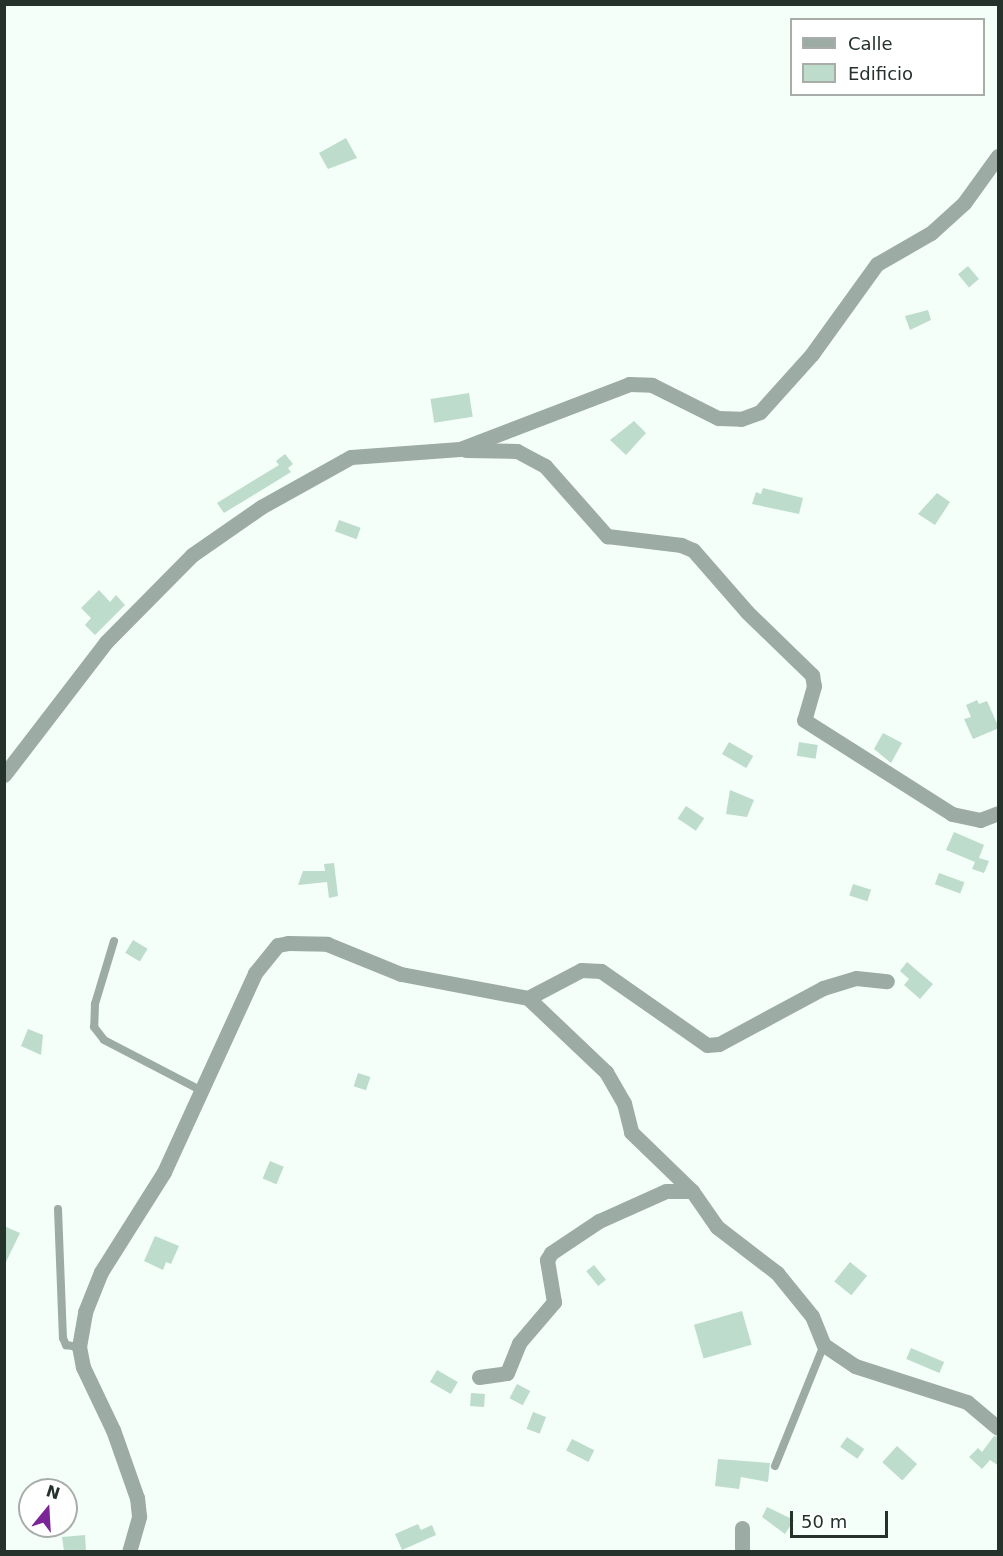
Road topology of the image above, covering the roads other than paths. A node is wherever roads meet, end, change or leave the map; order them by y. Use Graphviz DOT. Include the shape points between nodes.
graph roads {
  1 [pos="999,156"];
  2 [pos="460,449"];
  3 [pos="4,775"];
  4 [pos="999,813"];
  5 [pos="114,941"];
  6 [pos="887,981"];
  7 [pos="528,998"];
  8 [pos="202,1091"];
  9 [pos="692,1191"];
  10 [pos="58,1209"];
  11 [pos="825,1345"];
  12 [pos="79,1347"];
  13 [pos="479,1377"];
  14 [pos="999,1428"];
  15 [pos="775,1466"];
  16 [pos="742,1528"];
  17 [pos="129,1551"];
  18 [pos="742,1551"];
  1 -- 2 [label="street" via="964,203 931,234 877,264 812,354 760,412 741,419 718,418 652,384 629,384"];
  2 -- 3 [label="street" via="351,457 330,466 192,555 106,642"];
  2 -- 4 [label="street" via="517,451 530,456 545,466 607,536 681,545 693,550 747,612 812,675 814,686 804,720 952,814 980,820"];
  5 -- 8 [label="lane" via="95,1004 94,1027 104,1040"];
  6 -- 7 [label="street" via="856,978 822,988 719,1044 707,1045 601,971 581,970"];
  7 -- 8 [label="street" via="401,974 327,944 278,945 255,973"];
  7 -- 9 [label="street" via="606,1072 624,1103 631,1132"];
  8 -- 12 [label="street" via="164,1172 101,1272 85,1312"];
  9 -- 11 [label="street" via="717,1227 777,1273 812,1316"];
  9 -- 13 [label="street" via="666,1191 599,1221 550,1253 547,1260 554,1302 519,1343 507,1373"];
  10 -- 12 [label="lane" via="63,1338 66,1345"];
  11 -- 14 [label="street" via="855,1366 967,1402"];
  11 -- 15 [label="lane"];
  12 -- 17 [label="street" via="137,1498 139,1516"];
  16 -- 18 [label="street"];
}
